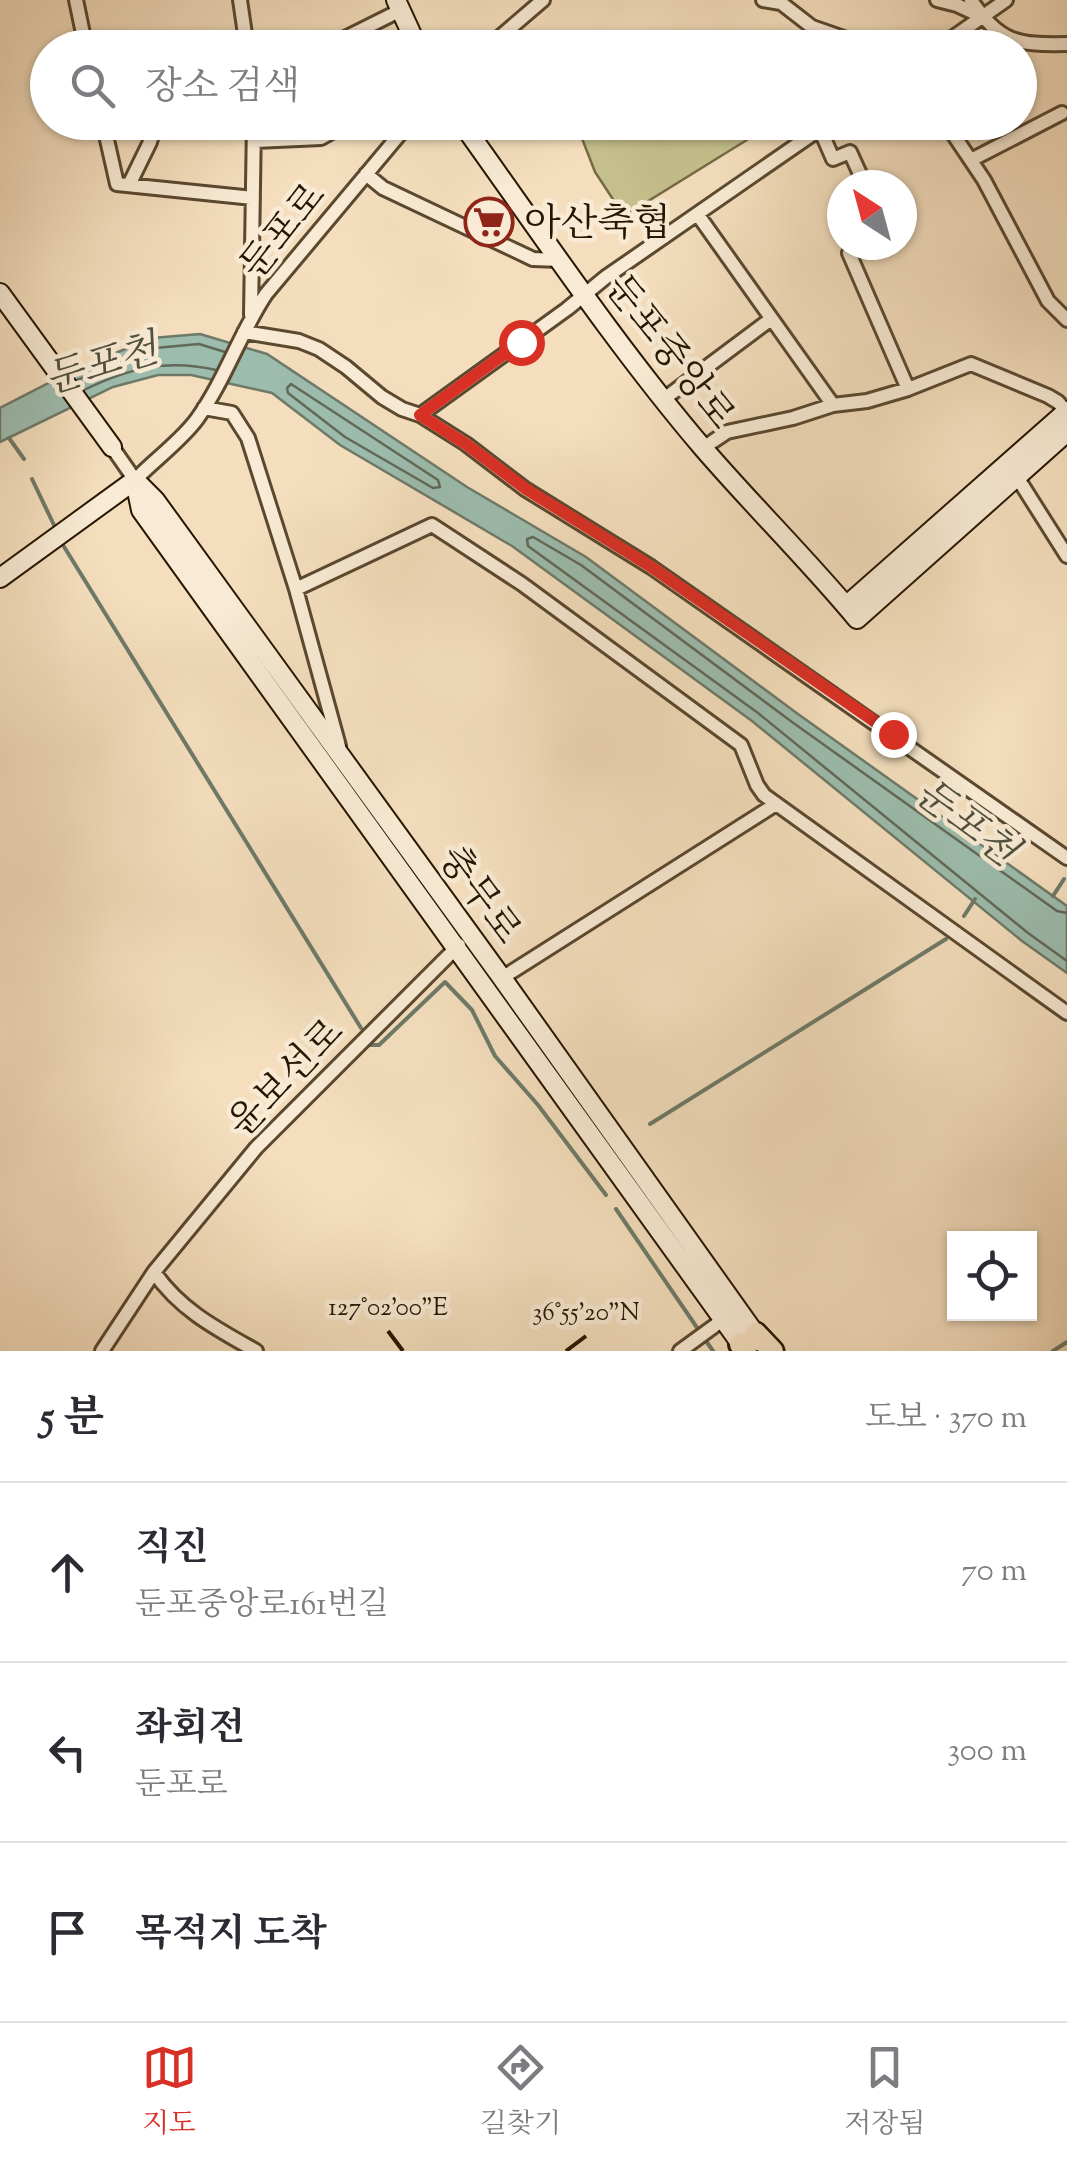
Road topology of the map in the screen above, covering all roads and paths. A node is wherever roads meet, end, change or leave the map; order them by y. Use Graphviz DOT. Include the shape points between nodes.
graph roads {
  1 [pos="76,0"];
  2 [pos="240,0"];
  3 [pos="543,0"];
  4 [pos="763,0"];
  5 [pos="799,0"];
  6 [pos="936,0"];
  7 [pos="971,0"];
  8 [pos="1006,0"];
  9 [pos="780,2"];
  10 [pos="398,5"];
  11 [pos="982,17"];
  12 [pos="82,30"];
  13 [pos="245,30"];
  14 [pos="355,30"];
  15 [pos="410,30"];
  16 [pos="509,30"];
  17 [pos="818,30"];
  18 [pos="964,30"];
  19 [pos="996,30"];
  20 [pos="1037,42"];
  21 [pos="1067,44"];
  22 [pos="1062,114"];
  23 [pos="1037,127"];
  24 [pos="107,140"];
  25 [pos="151,140"];
  26 [pos="255,140"];
  27 [pos="395,140"];
  28 [pos="474,140"];
  29 [pos="805,140"];
  30 [pos="828,140"];
  31 [pos="957,140"];
  32 [pos="1011,140"];
  33 [pos="971,160"];
  34 [pos="858,170"];
  35 [pos="366,174"];
  36 [pos="128,185"];
  37 [pos="253,198"];
  38 [pos="698,215"];
  39 [pos="560,260"];
  40 [pos="853,260"];
  41 [pos="0,294"];
  42 [pos="585,294"];
  43 [pos="250,317"];
  44 [pos="772,319"];
  45 [pos="1067,320"];
  46 [pos="242,335"];
  47 [pos="908,389"];
  48 [pos="664,399"];
  49 [pos="207,404"];
  50 [pos="833,405"];
  51 [pos="1067,412"];
  52 [pos="420,415"];
  53 [pos="1067,432"];
  54 [pos="112,447"];
  55 [pos="703,448"];
  56 [pos="1016,477"];
  57 [pos="135,480"];
  58 [pos="1067,556"];
  59 [pos="0,578"];
  60 [pos="296,589"];
  61 [pos="846,606"];
  62 [pos="342,758"];
  63 [pos="776,804"];
  64 [pos="1067,858"];
  65 [pos="469,934"];
  66 [pos="456,948"];
  67 [pos="502,978"];
  68 [pos="1067,1013"];
  69 [pos="154,1272"];
  70 [pos="724,1319"];
  71 [pos="755,1347"];
  72 [pos="102,1351"];
  73 [pos="256,1351"];
  74 [pos="680,1351"];
  1 -- 12 [label="street"];
  2 -- 13 [label="street"];
  3 -- 16 [label="street"];
  4 -- 9 [label="street"];
  5 -- 9 [label="street"];
  6 -- 11 [label="street"];
  7 -- 11 [label="street"];
  8 -- 11 [label="street"];
  9 -- 17 [label="street"];
  10 -- 14 [label="street"];
  10 -- 15 [label="street"];
  11 -- 18 [label="street"];
  11 -- 19 [label="street"];
  20 -- 21 [label="street"];
  22 -- 23 [label="street"];
  24 -- 36 [label="street" via="117,184"];
  25 -- 36 [label="street"];
  26 -- 37 [label="street"];
  27 -- 35 [label="street, 둔포로"];
  28 -- 39 [label="street, 둔포중앙로"];
  29 -- 38 [label="street"];
  30 -- 34 [label="street" via="833,159 850,152"];
  31 -- 33 [label="street"];
  32 -- 33 [label="street"];
  33 -- 45 [label="street" via="1048,301"];
  35 -- 39 [label="street" via="533,259"];
  35 -- 43 [label="street, 둔포로"];
  36 -- 37 [label="street"];
  37 -- 43 [label="street"];
  38 -- 42 [label="street"];
  38 -- 44 [label="street"];
  39 -- 42 [label="street, 둔포중앙로"];
  40 -- 47 [label="street"];
  41 -- 54 [label="street"];
  42 -- 48 [label="street, 둔포중앙로"];
  42 -- 52 [label="street"];
  43 -- 46 [label="street, 둔포로"];
  44 -- 48 [label="street"];
  44 -- 50 [label="street"];
  46 -- 49 [label="street"];
  46 -- 52 [label="street, 둔포로" via="319,349"];
  47 -- 50 [label="street"];
  47 -- 51 [label="street" via="971,364 1048,396"];
  48 -- 55 [label="street, 둔포중앙로"];
  49 -- 57 [label="street"];
  49 -- 60 [label="street" via="232,412 248,438"];
  50 -- 55 [label="street" via="727,432"];
  51 -- 61 [label="street"];
  52 -- 64 [label="street, 둔포로" via="650,566"];
  53 -- 56 [label="street"];
  54 -- 57 [label="street, 충무로"];
  55 -- 61 [label="street, 둔포중앙로"];
  56 -- 58 [label="street"];
  56 -- 61 [label="street" via="857,619"];
  57 -- 59 [label="street"];
  57 -- 62 [label="street, 충무로"];
  57 -- 66 [label="street, 충무로" via="141,510"];
  60 -- 62 [label="street"];
  60 -- 63 [label="street" via="432,525 741,744 757,785"];
  62 -- 65 [label="street, 충무로"];
  63 -- 67 [label="street"];
  63 -- 68 [label="street"];
  65 -- 66 [label="street, 윤보선로"];
  65 -- 67 [label="street, 충무로"];
  66 -- 69 [label="street, 윤보선로" via="256,1148"];
  66 -- 70 [label="street, 충무로"];
  67 -- 71 [label="street, 충무로"];
  69 -- 72 [label="street, 윤보선로"];
  69 -- 73 [label="street" via="183,1307"];
  70 -- 71 [label="street, 충무로"];
  70 -- 74 [label="street"];
}
